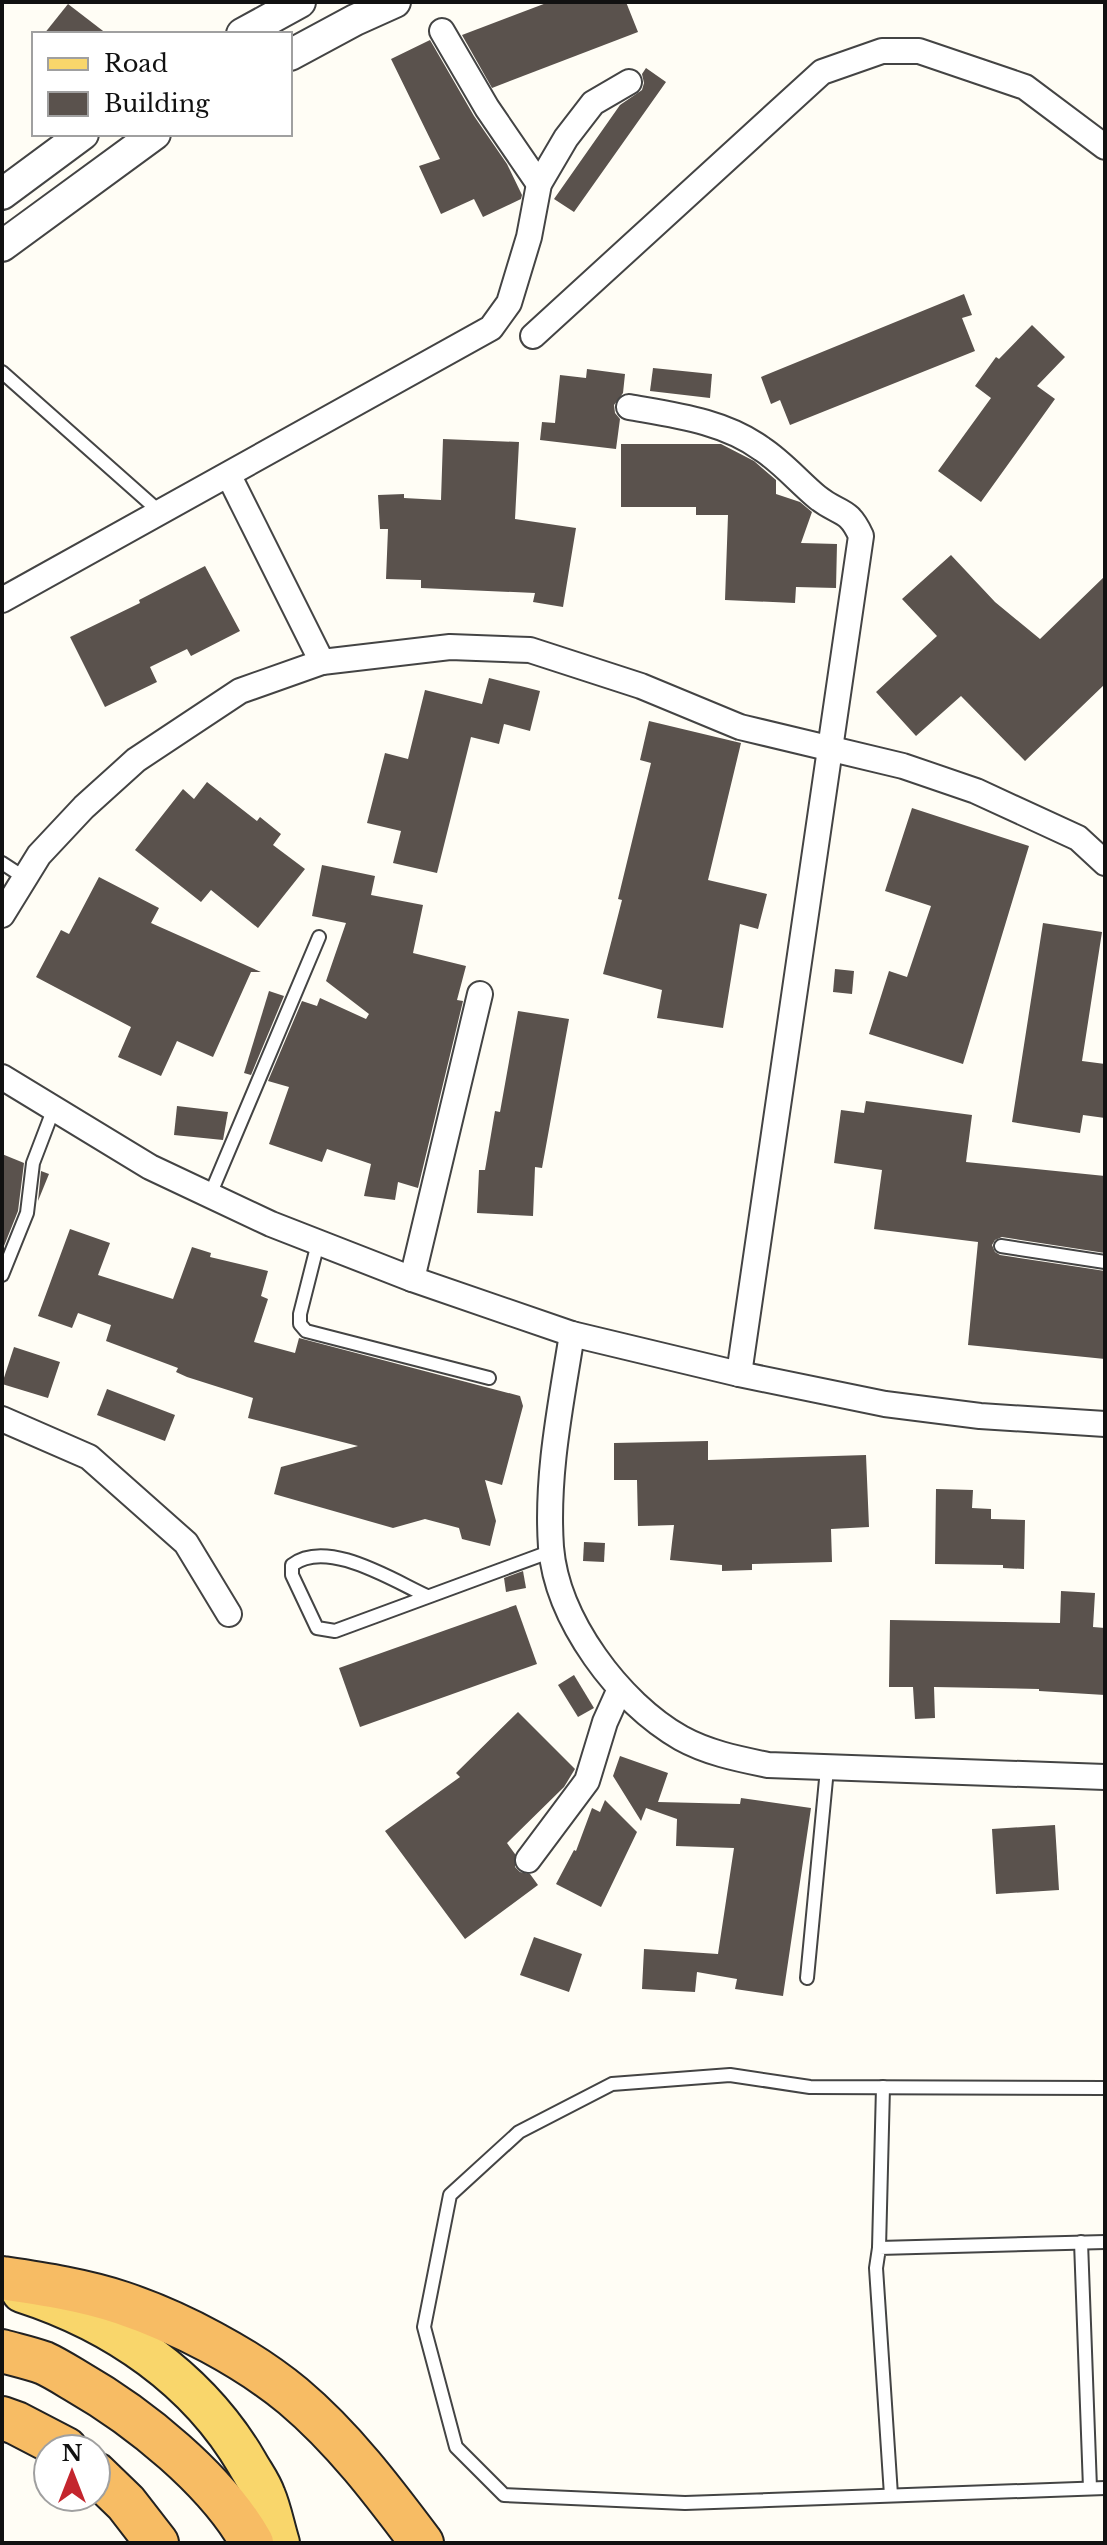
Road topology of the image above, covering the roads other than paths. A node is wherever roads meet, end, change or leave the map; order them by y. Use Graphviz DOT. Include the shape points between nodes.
graph roads {
  1 [pos="300,2"];
  2 [pos="395,2"];
  3 [pos="442,31"];
  4 [pos="246,32"];
  5 [pos="292,54"];
  6 [pos="629,82"];
  7 [pos="80,136"];
  8 [pos="152,136"];
  9 [pos="1105,147"];
  10 [pos="539,184"];
  11 [pos="2,194"];
  12 [pos="2,246"];
  13 [pos="533,336"];
  14 [pos="2,372"];
  15 [pos="629,407"];
  16 [pos="229,476"];
  17 [pos="161,513"];
  18 [pos="2,600"];
  19 [pos="322,662"];
  20 [pos="829,749"];
  21 [pos="2,863"];
  22 [pos="1105,863"];
  23 [pos="25,878"];
  24 [pos="2,915"];
  25 [pos="319,937"];
  26 [pos="480,994"];
  27 [pos="2,1077"];
  28 [pos="54,1108"];
  29 [pos="210,1195"];
  30 [pos="318,1243"];
  31 [pos="1001,1246"];
  32 [pos="1105,1262"];
  33 [pos="2,1275"];
  34 [pos="412,1279"];
  35 [pos="572,1334"];
  36 [pos="739,1374"];
  37 [pos="489,1378"];
  38 [pos="2,1419"];
  39 [pos="1105,1424"];
  40 [pos="552,1551"];
  41 [pos="427,1596"];
  42 [pos="229,1614"];
  43 [pos="619,1691"];
  44 [pos="827,1769"];
  45 [pos="1105,1777"];
  46 [pos="528,1860"];
  47 [pos="807,1978"];
  48 [pos="883,2087"];
  49 [pos="1105,2088"];
  50 [pos="1081,2242"];
  51 [pos="1105,2242"];
  52 [pos="879,2248"];
  53 [pos="2,2278"];
  54 [pos="2,2285"];
  55 [pos="2,2351"];
  56 [pos="2,2418"];
  57 [pos="35,2433"];
  58 [pos="1090,2488"];
  59 [pos="1105,2488"];
  60 [pos="112,2489"];
  61 [pos="891,2495"];
  62 [pos="157,2543"];
  63 [pos="252,2543"];
  64 [pos="279,2543"];
  65 [pos="422,2543"];
  1 -- 4 [label="street"];
  2 -- 5 [label="street"];
  3 -- 10 [label="street"];
  6 -- 10 [label="street" via="593,103"];
  7 -- 11 [label="street"];
  8 -- 12 [label="street"];
  9 -- 13 [label="street" via="1025,87 919,51 882,51 822,72"];
  10 -- 16 [label="street" via="509,303 491,328"];
  14 -- 17 [label="lane"];
  15 -- 20 [label="street" via="731,431 763,449 822,501 853,518 861,536"];
  16 -- 17 [label="street"];
  16 -- 19 [label="street"];
  17 -- 18 [label="street"];
  19 -- 20 [label="street" via="450,647 530,650 628,681 740,727"];
  19 -- 23 [label="street" via="240,691 136,760 84,807"];
  20 -- 22 [label="street" via="976,791 1078,838"];
  20 -- 36 [label="street"];
  21 -- 23 [label="lane"];
  23 -- 24 [label="street"];
  25 -- 29 [label="lane"];
  26 -- 34 [label="street"];
  27 -- 28 [label="street"];
  28 -- 29 [label="street" via="150,1167"];
  28 -- 33 [label="lane" via="33,1163 27,1213"];
  29 -- 30 [label="street"];
  30 -- 34 [label="street"];
  30 -- 37 [label="lane" via="300,1314 306,1331"];
  31 -- 32 [label="lane"];
  34 -- 35 [label="street"];
  35 -- 36 [label="street"];
  35 -- 40 [label="street" via="552,1471"];
  36 -- 39 [label="street" via="885,1404"];
  38 -- 42 [label="street" via="89,1457 186,1543"];
  40 -- 41 [label="lane"];
  40 -- 43 [label="street" via="581,1636"];
  41 -- 41 [label="lane" via="338,1556 314,1555 292,1565 317,1628 335,1631"];
  43 -- 44 [label="street" via="682,1738 725,1756"];
  43 -- 46 [label="street" via="587,1781"];
  44 -- 45 [label="street"];
  44 -- 47 [label="lane"];
  48 -- 49 [label="lane"];
  48 -- 52 [label="lane"];
  48 -- 61 [label="lane" via="810,2087 730,2075 612,2084 519,2132 450,2195 424,2327 456,2447 504,2495 685,2503"];
  50 -- 51 [label="lane"];
  50 -- 52 [label="lane"];
  50 -- 58 [label="lane"];
  52 -- 61 [label="lane"];
  53 -- 65 [label="highway" via="122,2303 238,2359 293,2396 345,2447"];
  54 -- 64 [label="main road" via="88,2317 139,2347 191,2389 231,2436 265,2495"];
  55 -- 63 [label="highway" via="46,2364 149,2429 202,2479"];
  56 -- 57 [label="highway"];
  58 -- 59 [label="lane"];
  58 -- 61 [label="lane"];
  60 -- 62 [label="highway"];
}
